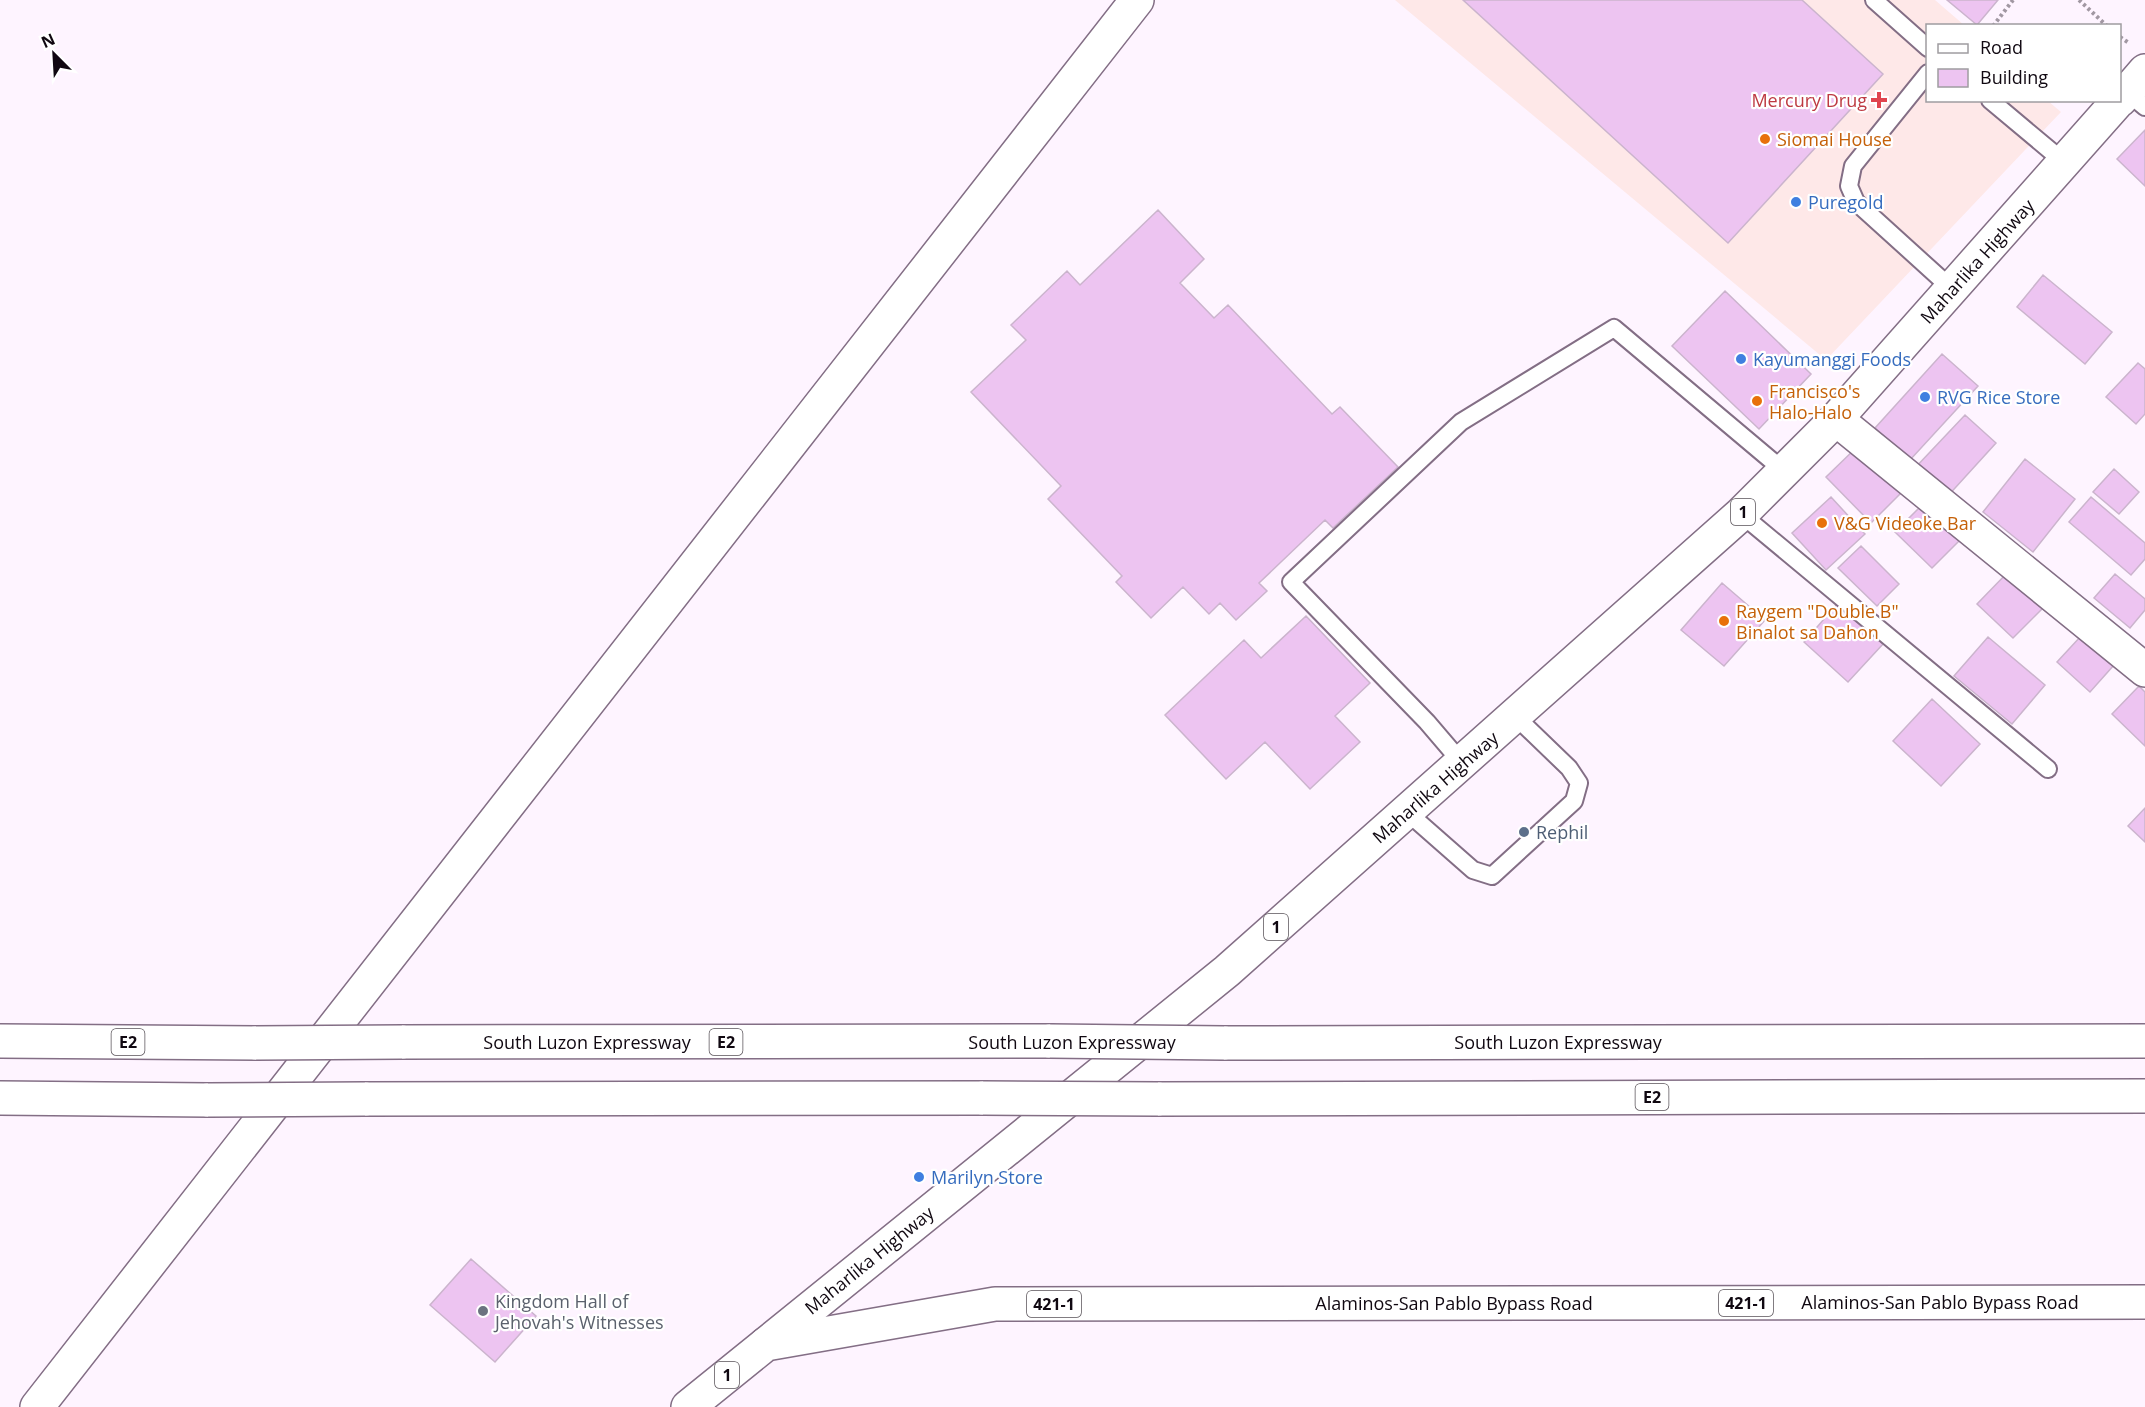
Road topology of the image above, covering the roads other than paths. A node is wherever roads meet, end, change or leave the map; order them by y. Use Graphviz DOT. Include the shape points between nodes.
graph roads {
  1 [pos="1137,0"];
  2 [pos="1874,0"];
  3 [pos="1926,46"];
  4 [pos="1926,75"];
  5 [pos="2131,94"];
  6 [pos="1992,102"];
  7 [pos="2064,162"];
  8 [pos="1952,289"];
  9 [pos="1836,419"];
  10 [pos="1784,471"];
  11 [pos="1741,514"];
  12 [pos="2145,670"];
  13 [pos="1516,717"];
  14 [pos="1462,763"];
  15 [pos="2048,768"];
  16 [pos="1407,812"];
  17 [pos="0,1041"];
  18 [pos="2145,1041"];
  19 [pos="2145,1096"];
  20 [pos="0,1098"];
  21 [pos="2145,1302"];
  22 [pos="766,1344"];
  23 [pos="37,1407"];
  24 [pos="688,1407"];
  1 -- 23 [label="main road"];
  2 -- 3 [label="lane"];
  4 -- 8 [label="lane" via="1853,166 1849,186 1856,202"];
  5 -- 7 [label="main road, Maharlika Highway / 1"];
  6 -- 7 [label="lane"];
  7 -- 8 [label="main road, Maharlika Highway / 1"];
  8 -- 9 [label="main road, Maharlika Highway / 1"];
  9 -- 10 [label="main road, Maharlika Highway / 1"];
  9 -- 12 [label="main road"];
  10 -- 11 [label="main road, Maharlika Highway / 1"];
  10 -- 14 [label="lane" via="1614,328 1461,422 1291,582"];
  11 -- 13 [label="main road, Maharlika Highway / 1"];
  11 -- 15 [label="lane"];
  13 -- 14 [label="main road, Maharlika Highway / 1"];
  13 -- 16 [label="lane" via="1569,768 1579,783 1574,801 1492,876 1473,870"];
  14 -- 16 [label="main road, Maharlika Highway / 1"];
  16 -- 22 [label="main road, Maharlika Highway / 1" via="1227,971"];
  17 -- 18 [label="main road, South Luzon Expressway / E2, bridge"];
  19 -- 20 [label="main road, E2, bridge"];
  21 -- 22 [label="main road, Alaminos-San Pablo Bypass Road / 421-1" via="995,1304"];
  22 -- 24 [label="main road, Maharlika Highway / 1"];
}
